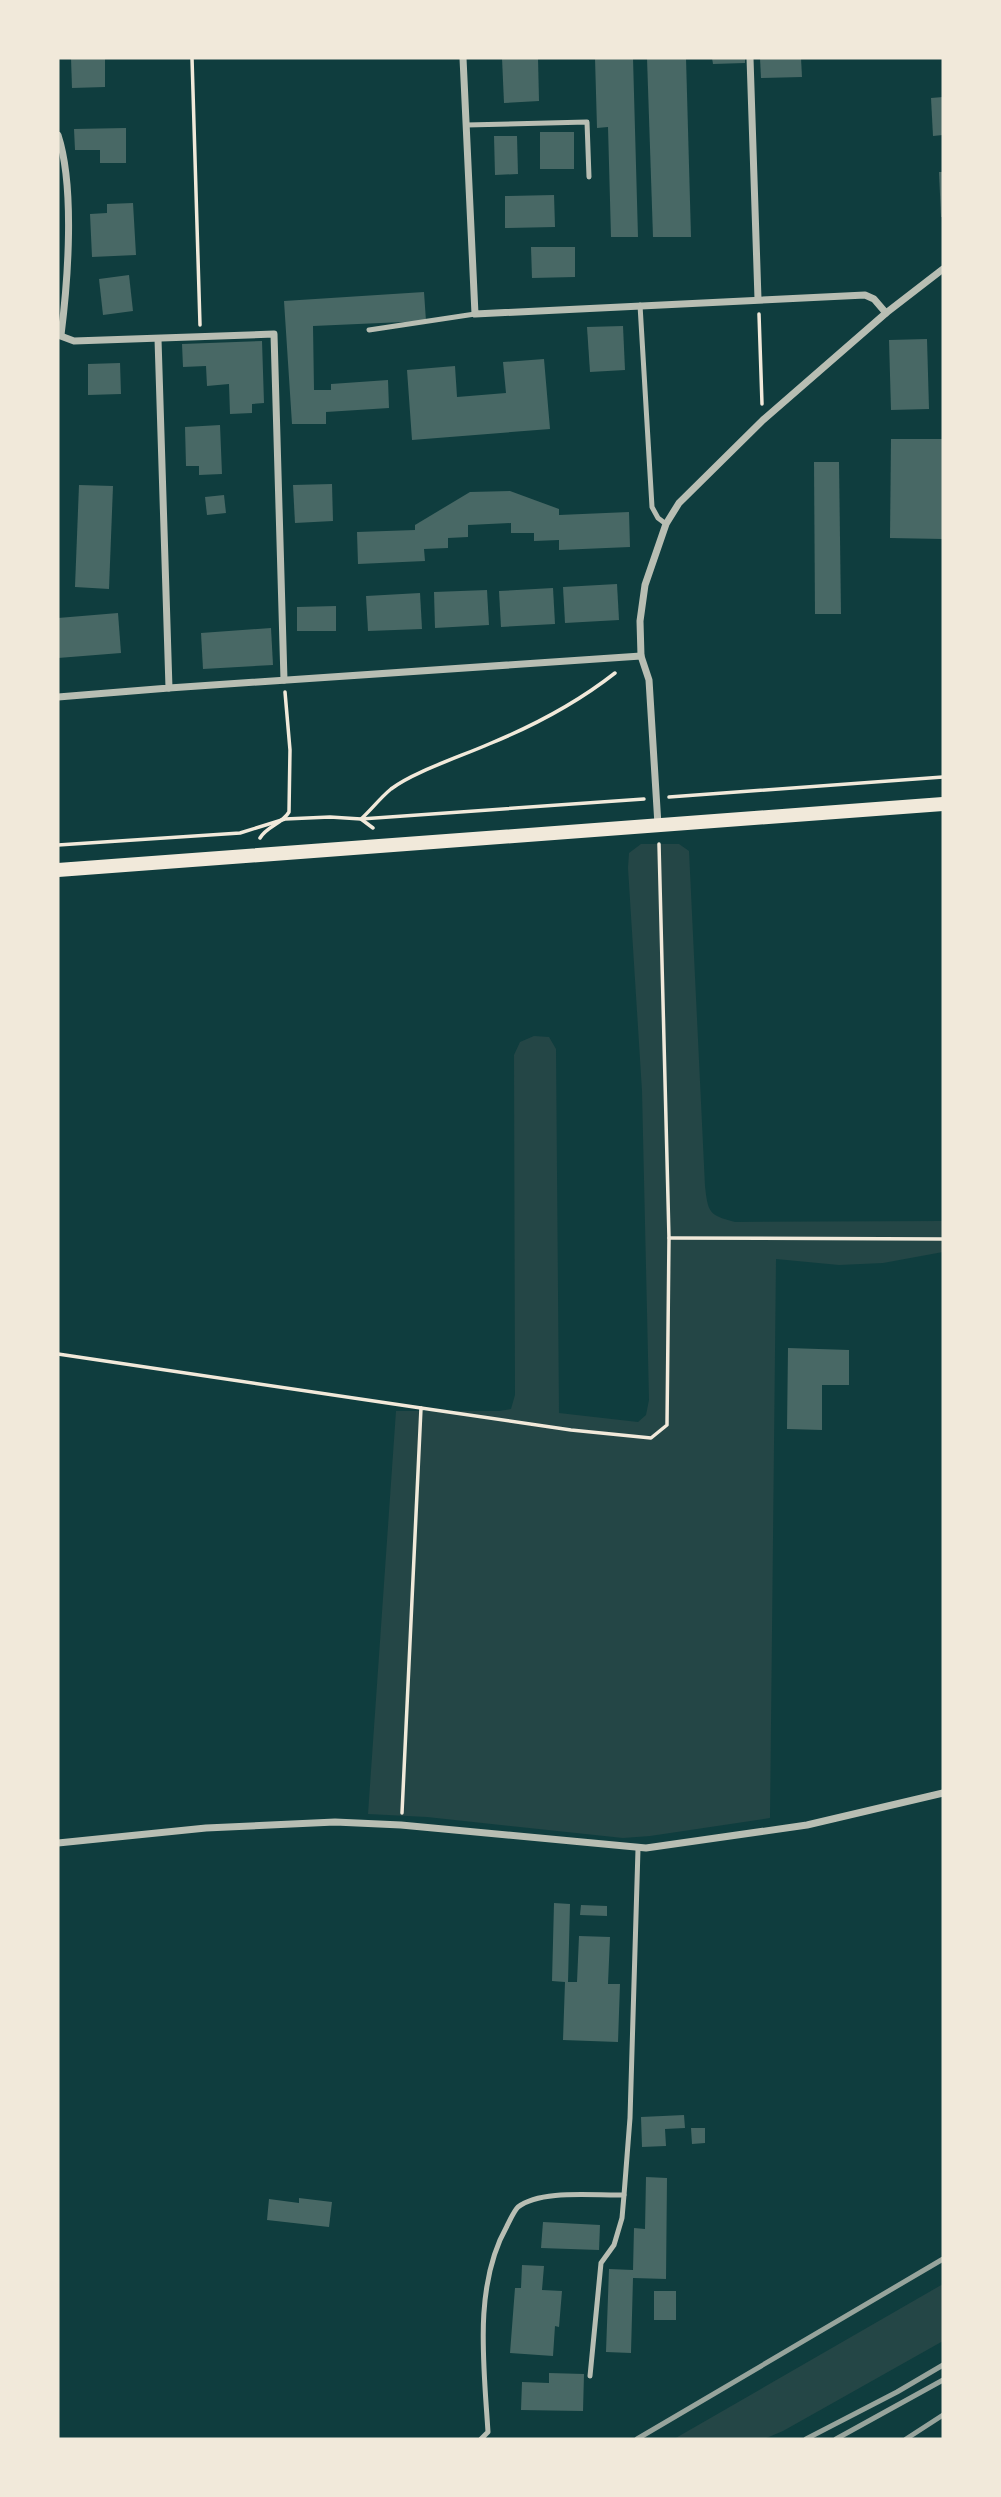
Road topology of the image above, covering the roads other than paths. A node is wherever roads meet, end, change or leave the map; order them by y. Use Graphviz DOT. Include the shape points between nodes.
graph roads {
  1 [pos="464,58"];
  2 [pos="750,58"];
  3 [pos="467,125"];
  4 [pos="58,135"];
  5 [pos="590,177"];
  6 [pos="943,269"];
  7 [pos="758,299"];
  8 [pos="640,305"];
  9 [pos="886,313"];
  10 [pos="475,314"];
  11 [pos="369,330"];
  12 [pos="60,335"];
  13 [pos="158,339"];
  14 [pos="666,524"];
  15 [pos="641,656"];
  16 [pos="284,680"];
  17 [pos="169,688"];
  18 [pos="58,696"];
  19 [pos="943,804"];
  20 [pos="658,825"];
  21 [pos="58,870"];
  22 [pos="943,1793"];
  23 [pos="58,1843"];
  24 [pos="638,1849"];
  25 [pos="624,2195"];
  26 [pos="590,2376"];
  27 [pos="481,2439"];
  1 -- 3 [label="street"];
  2 -- 7 [label="street"];
  3 -- 5 [label="lane" via="587,121"];
  3 -- 10 [label="street"];
  4 -- 12 [label="street" via="67,200"];
  6 -- 9 [label="street"];
  7 -- 8 [label="street"];
  7 -- 9 [label="street" via="865,295"];
  8 -- 10 [label="street"];
  8 -- 14 [label="lane" via="652,507"];
  9 -- 14 [label="street" via="762,420 679,503"];
  10 -- 11 [label="lane"];
  12 -- 13 [label="street" via="74,341"];
  13 -- 16 [label="street" via="274,334"];
  13 -- 17 [label="street"];
  14 -- 15 [label="street" via="642,599"];
  15 -- 16 [label="street"];
  15 -- 20 [label="street" via="649,680"];
  16 -- 17 [label="street"];
  17 -- 18 [label="street"];
  19 -- 20 [label="main road"];
  20 -- 21 [label="main road"];
  22 -- 24 [label="street" via="807,1825"];
  23 -- 24 [label="street" via="206,1828 335,1822"];
  24 -- 25 [label="lane"];
  25 -- 26 [label="lane" via="614,2245 601,2263"];
  25 -- 27 [label="lane" via="544,2197 518,2207 488,2277 484,2332 488,2432"];
}
